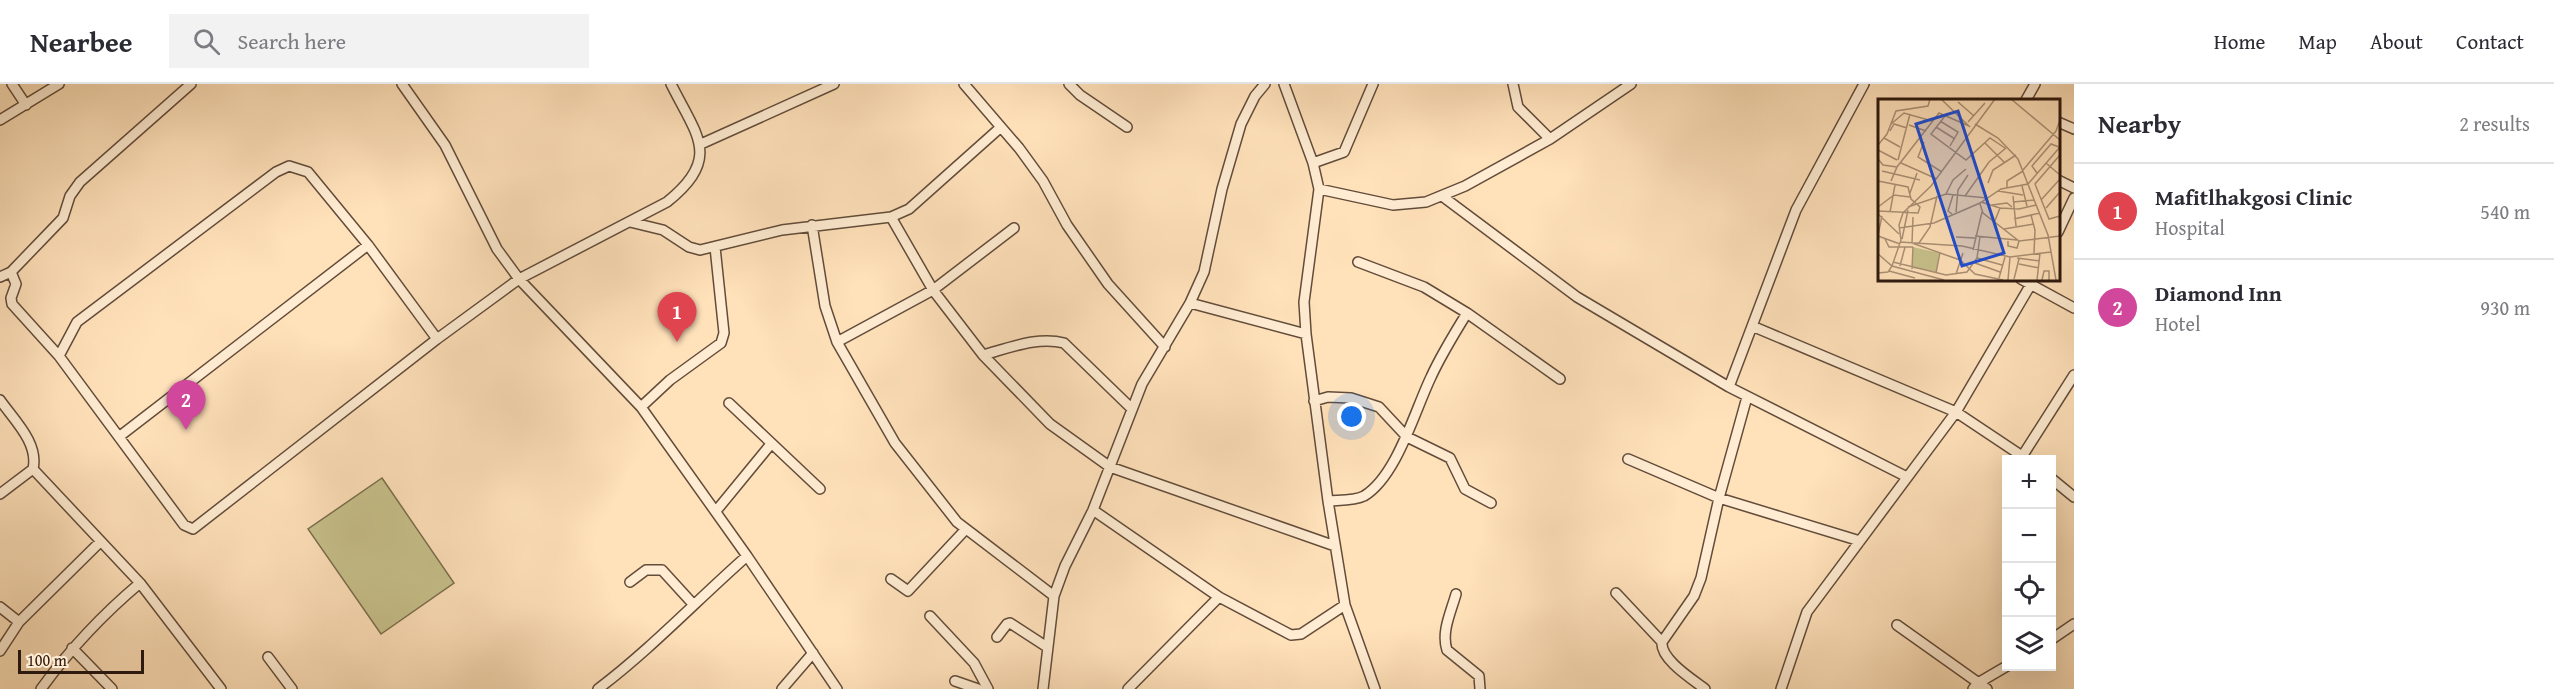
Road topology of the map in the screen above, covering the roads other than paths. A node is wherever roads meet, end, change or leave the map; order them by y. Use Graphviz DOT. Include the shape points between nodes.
graph roads {
  1 [pos="12,84"];
  2 [pos="59,84"];
  3 [pos="191,84"];
  4 [pos="402,84"];
  5 [pos="671,84"];
  6 [pos="834,84"];
  7 [pos="964,84"];
  8 [pos="1068,84"];
  9 [pos="1265,84"];
  10 [pos="1284,84"];
  11 [pos="1373,84"];
  12 [pos="1513,84"];
  13 [pos="1631,84"];
  14 [pos="1864,84"];
  15 [pos="2035,84"];
  16 [pos="2027,99"];
  17 [pos="26,105"];
  18 [pos="0,120"];
  19 [pos="2059,122"];
  20 [pos="1001,127"];
  21 [pos="1127,127"];
  22 [pos="2074,129"];
  23 [pos="1550,139"];
  24 [pos="701,144"];
  25 [pos="1313,163"];
  26 [pos="2059,180"];
  27 [pos="2074,188"];
  28 [pos="1319,189"];
  29 [pos="1442,196"];
  30 [pos="2074,198"];
  31 [pos="891,217"];
  32 [pos="630,222"];
  33 [pos="812,225"];
  34 [pos="1014,228"];
  35 [pos="2059,230"];
  36 [pos="368,245"];
  37 [pos="715,247"];
  38 [pos="1358,262"];
  39 [pos="11,272"];
  40 [pos="0,277"];
  41 [pos="519,279"];
  42 [pos="2033,282"];
  43 [pos="933,290"];
  44 [pos="1190,303"];
  45 [pos="2074,308"];
  46 [pos="1467,313"];
  47 [pos="1752,326"];
  48 [pos="1306,334"];
  49 [pos="437,339"];
  50 [pos="837,342"];
  51 [pos="1166,347"];
  52 [pos="983,355"];
  53 [pos="59,356"];
  54 [pos="2074,375"];
  55 [pos="1560,379"];
  56 [pos="1729,387"];
  57 [pos="1748,397"];
  58 [pos="0,400"];
  59 [pos="1314,401"];
  60 [pos="729,403"];
  61 [pos="641,407"];
  62 [pos="1131,408"];
  63 [pos="1956,412"];
  64 [pos="120,436"];
  65 [pos="1407,437"];
  66 [pos="771,444"];
  67 [pos="2022,455"];
  68 [pos="2026,455"];
  69 [pos="1628,459"];
  70 [pos="1110,467"];
  71 [pos="33,469"];
  72 [pos="1907,477"];
  73 [pos="2056,482"];
  74 [pos="820,489"];
  75 [pos="0,494"];
  76 [pos="2074,497"];
  77 [pos="1719,498"];
  78 [pos="1328,501"];
  79 [pos="1491,503"];
  80 [pos="1093,510"];
  81 [pos="716,512"];
  82 [pos="966,528"];
  83 [pos="1860,541"];
  84 [pos="100,542"];
  85 [pos="1335,546"];
  86 [pos="747,556"];
  87 [pos="891,579"];
  88 [pos="630,582"];
  89 [pos="140,583"];
  90 [pos="1616,593"];
  91 [pos="1456,594"];
  92 [pos="1054,596"];
  93 [pos="1220,597"];
  94 [pos="693,604"];
  95 [pos="1345,605"];
  96 [pos="0,607"];
  97 [pos="930,616"];
  98 [pos="19,622"];
  99 [pos="2074,624"];
  100 [pos="1897,625"];
  101 [pos="2056,636"];
  102 [pos="997,637"];
  103 [pos="1662,642"];
  104 [pos="1047,646"];
  105 [pos="72,648"];
  106 [pos="0,651"];
  107 [pos="813,653"];
  108 [pos="268,657"];
  109 [pos="2002,669"];
  110 [pos="955,681"];
  111 [pos="1976,686"];
  112 [pos="41,689"];
  113 [pos="112,689"];
  114 [pos="221,689"];
  115 [pos="292,689"];
  116 [pos="598,689"];
  117 [pos="782,689"];
  118 [pos="837,689"];
  119 [pos="978,689"];
  120 [pos="988,689"];
  121 [pos="1043,689"];
  122 [pos="1128,689"];
  123 [pos="1376,689"];
  124 [pos="1480,689"];
  125 [pos="1705,689"];
  126 [pos="1781,689"];
  127 [pos="1987,689"];
  1 -- 17 [label="street"];
  2 -- 17 [label="street"];
  3 -- 39 [label="street" via="80,182 70,196 63,218"];
  4 -- 41 [label="street" via="445,145 497,249"];
  5 -- 24 [label="street"];
  6 -- 24 [label="street"];
  7 -- 20 [label="street"];
  8 -- 21 [label="street"];
  9 -- 44 [label="street" via="1241,124 1204,272"];
  10 -- 25 [label="street"];
  11 -- 25 [label="street" via="1344,152"];
  12 -- 23 [label="street" via="1518,107"];
  13 -- 23 [label="street"];
  14 -- 47 [label="street" via="1798,206"];
  15 -- 16 [label="street"];
  17 -- 18 [label="street"];
  19 -- 22 [label="street"];
  20 -- 31 [label="street" via="909,209"];
  20 -- 51 [label="street" via="1043,181 1067,225 1108,284"];
  23 -- 29 [label="street"];
  24 -- 32 [label="street" via="699,162 686,187"];
  25 -- 28 [label="street"];
  26 -- 27 [label="street"];
  28 -- 29 [label="street" via="1393,205 1426,202"];
  28 -- 48 [label="street" via="1305,290"];
  29 -- 56 [label="street" via="1562,288"];
  30 -- 35 [label="street"];
  31 -- 33 [label="street"];
  31 -- 43 [label="street"];
  32 -- 37 [label="street" via="663,230 689,247"];
  32 -- 41 [label="street"];
  33 -- 37 [label="street"];
  33 -- 50 [label="street" via="825,306"];
  34 -- 43 [label="street"];
  36 -- 49 [label="street"];
  36 -- 53 [label="street" via="308,172 289,166 77,322"];
  36 -- 64 [label="street"];
  37 -- 61 [label="street" via="724,333 721,343"];
  38 -- 46 [label="street" via="1424,287"];
  39 -- 40 [label="street"];
  39 -- 53 [label="street" via="16,284 12,304"];
  41 -- 49 [label="street"];
  41 -- 61 [label="street"];
  42 -- 45 [label="street"];
  42 -- 63 [label="street"];
  43 -- 50 [label="street"];
  43 -- 52 [label="street"];
  44 -- 48 [label="street"];
  44 -- 51 [label="street"];
  46 -- 55 [label="street"];
  46 -- 65 [label="street" via="1430,378"];
  47 -- 56 [label="street"];
  47 -- 63 [label="street"];
  48 -- 59 [label="street"];
  49 -- 64 [label="street" via="193,529 184,525"];
  50 -- 82 [label="street" via="895,443 957,522"];
  51 -- 62 [label="street"];
  52 -- 62 [label="street" via="1034,342 1064,343"];
  52 -- 70 [label="street" via="1050,424"];
  53 -- 64 [label="street"];
  54 -- 68 [label="street"];
  56 -- 57 [label="street"];
  57 -- 72 [label="street"];
  57 -- 77 [label="street"];
  58 -- 71 [label="street" via="32,445"];
  59 -- 65 [label="street" via="1328,397 1365,401 1379,407"];
  59 -- 78 [label="street"];
  60 -- 66 [label="street"];
  61 -- 81 [label="street"];
  62 -- 70 [label="street"];
  63 -- 67 [label="street"];
  63 -- 72 [label="street"];
  65 -- 78 [label="street" via="1383,476 1364,496"];
  65 -- 79 [label="street" via="1450,458 1465,489"];
  66 -- 74 [label="street"];
  66 -- 81 [label="street"];
  69 -- 77 [label="street"];
  70 -- 80 [label="street"];
  70 -- 85 [label="street"];
  71 -- 75 [label="street"];
  71 -- 84 [label="street"];
  72 -- 83 [label="street"];
  73 -- 76 [label="street"];
  77 -- 83 [label="street"];
  77 -- 103 [label="street" via="1694,596"];
  78 -- 85 [label="street"];
  80 -- 92 [label="street"];
  80 -- 93 [label="street"];
  81 -- 86 [label="street"];
  82 -- 87 [label="street" via="908,591"];
  82 -- 92 [label="street"];
  83 -- 126 [label="street" via="1807,612"];
  84 -- 89 [label="street"];
  84 -- 98 [label="street"];
  85 -- 95 [label="street"];
  86 -- 94 [label="street"];
  86 -- 107 [label="street"];
  88 -- 94 [label="street" via="646,570 662,570"];
  89 -- 105 [label="street"];
  89 -- 114 [label="street"];
  90 -- 103 [label="street"];
  91 -- 124 [label="street" via="1446,645 1448,651 1479,676"];
  92 -- 104 [label="street"];
  93 -- 95 [label="street" via="1296,636"];
  93 -- 122 [label="street"];
  94 -- 116 [label="street" via="637,660"];
  95 -- 123 [label="street"];
  96 -- 98 [label="street"];
  97 -- 120 [label="street" via="974,663"];
  98 -- 106 [label="street"];
  99 -- 101 [label="street"];
  100 -- 111 [label="street"];
  102 -- 104 [label="street" via="1010,623"];
  103 -- 125 [label="street" via="1667,656"];
  104 -- 121 [label="street"];
  105 -- 112 [label="street"];
  105 -- 113 [label="street"];
  107 -- 117 [label="street"];
  107 -- 118 [label="street"];
  108 -- 115 [label="street"];
  109 -- 111 [label="street"];
  110 -- 119 [label="street"];
  111 -- 127 [label="street"];
}
